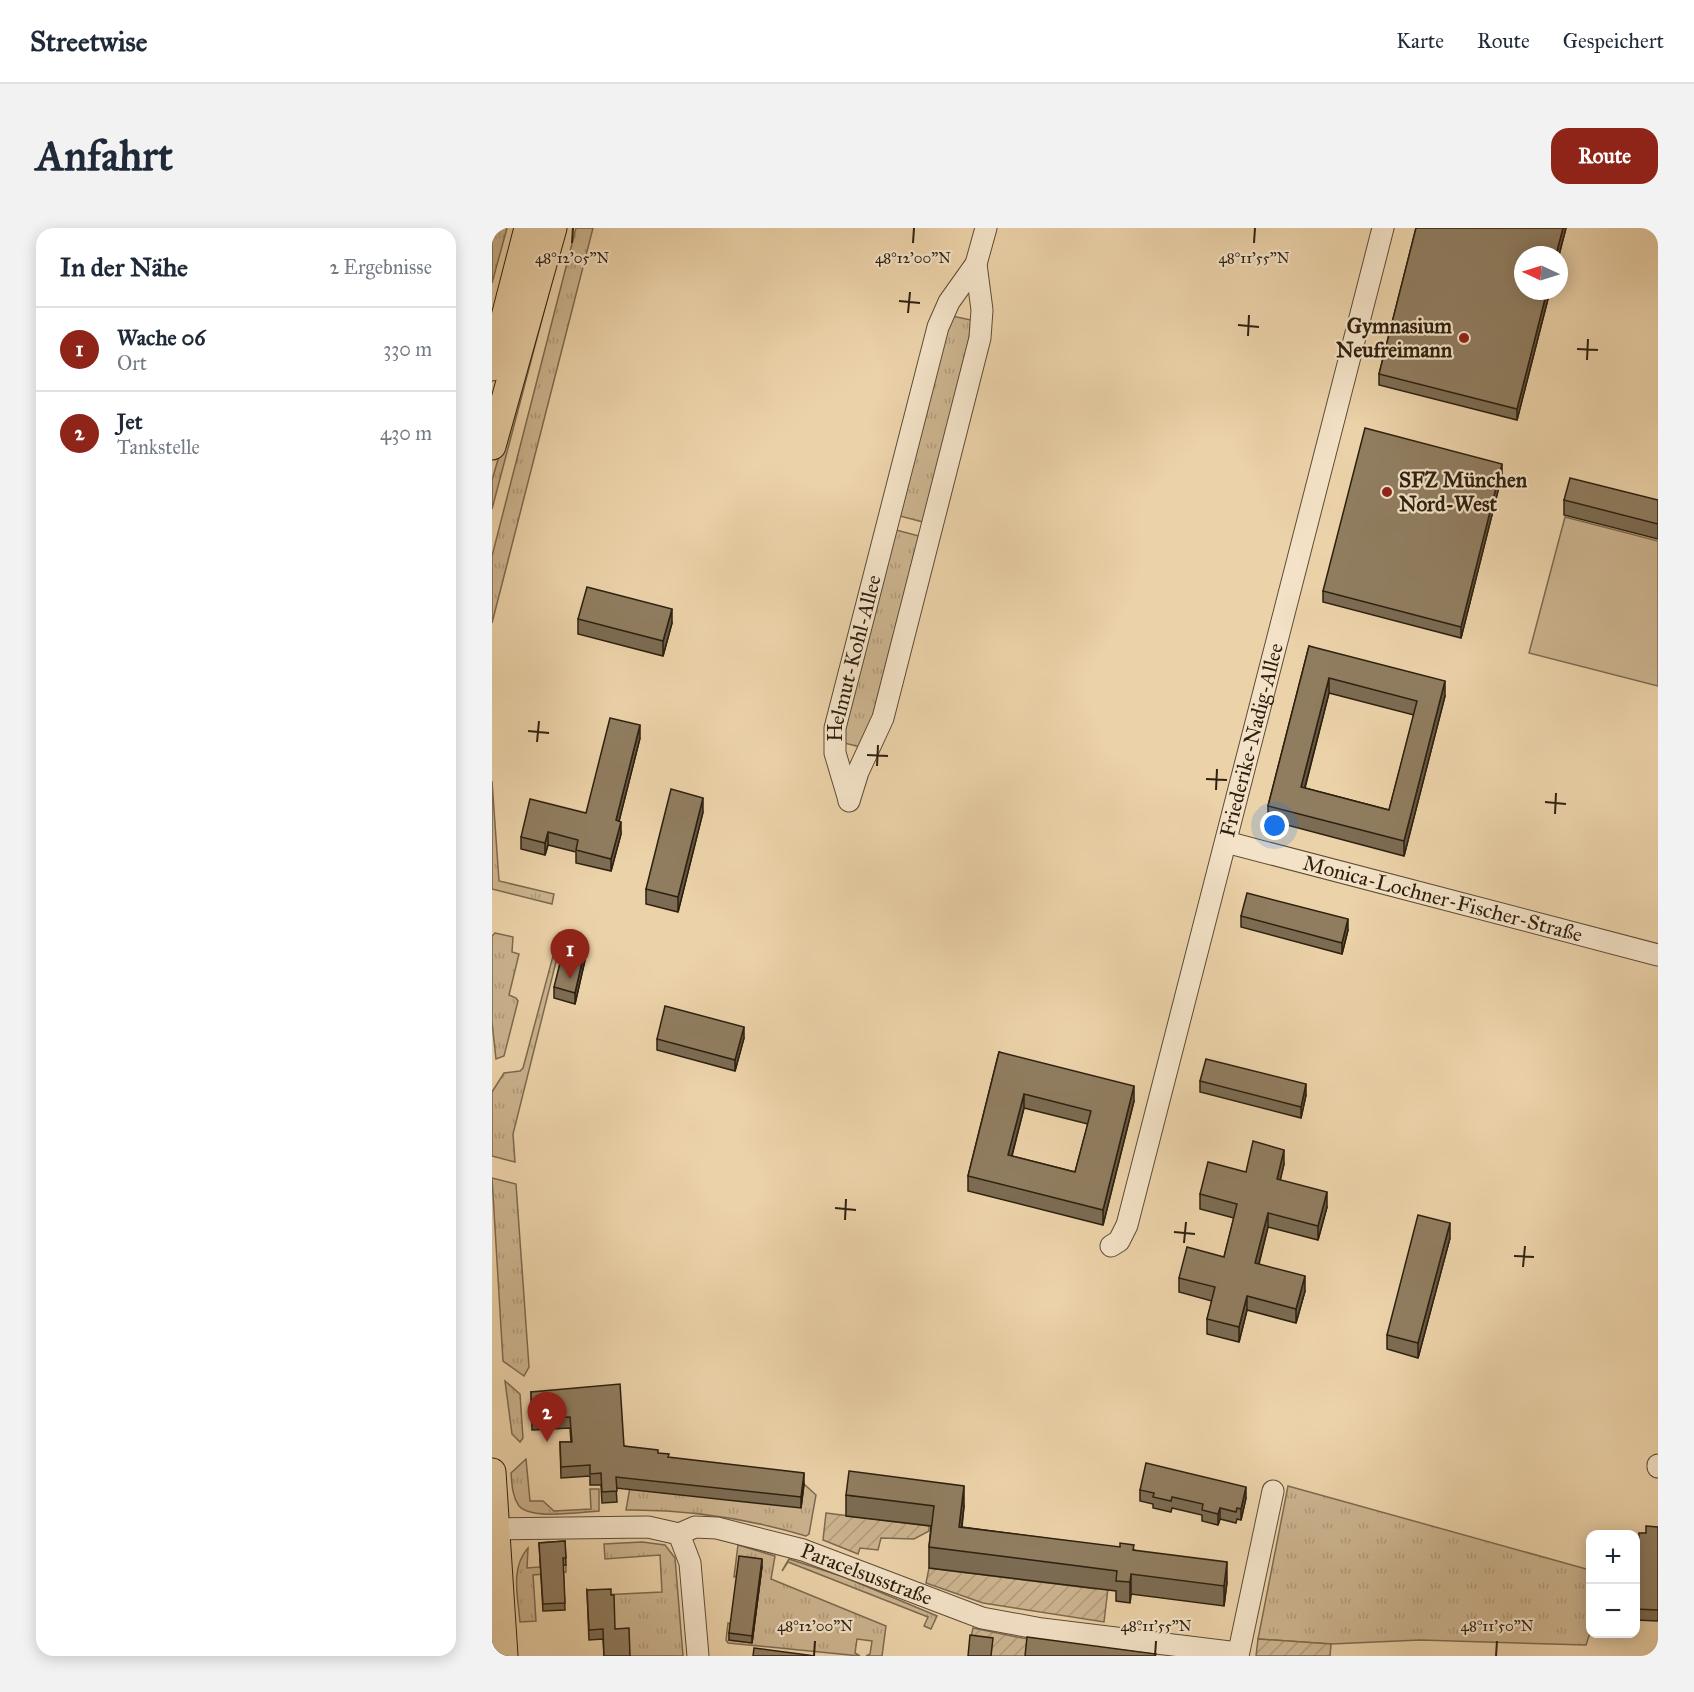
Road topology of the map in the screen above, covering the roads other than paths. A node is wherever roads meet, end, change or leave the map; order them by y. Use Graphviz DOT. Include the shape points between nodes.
graph roads {
  1 [pos="528,228"];
  2 [pos="553,228"];
  3 [pos="986,228"];
  4 [pos="1383,228"];
  5 [pos="976,264"];
  6 [pos="492,367"];
  7 [pos="492,446"];
  8 [pos="1226,842"];
  9 [pos="1658,955"];
  10 [pos="1111,1246"];
  11 [pos="492,1472"];
  12 [pos="1273,1491"];
  13 [pos="495,1529"];
  14 [pos="679,1534"];
  15 [pos="1238,1654"];
  16 [pos="504,1656"];
  17 [pos="698,1656"];
  1 -- 6 [label="main road"];
  2 -- 7 [label="main road"];
  3 -- 5 [label="street, Helmut-Kohl-Allee"];
  4 -- 8 [label="street, Friederike-Nadig-Allee"];
  5 -- 5 [label="street, Helmut-Kohl-Allee" via="949,302 938,327 835,728 835,753 849,801 883,718 980,338 982,310"];
  8 -- 9 [label="street, Monica-Lochner-Fischer-Straße"];
  8 -- 10 [label="street, Friederike-Nadig-Allee" via="1127,1225 1119,1241"];
  11 -- 13 [label="main road"];
  12 -- 15 [label="street"];
  13 -- 14 [label="street, Paracelsusstraße" via="648,1527"];
  13 -- 16 [label="main road"];
  14 -- 15 [label="street, Paracelsusstraße" via="695,1527 758,1537 803,1550 982,1618"];
  14 -- 17 [label="street" via="690,1563"];
}
